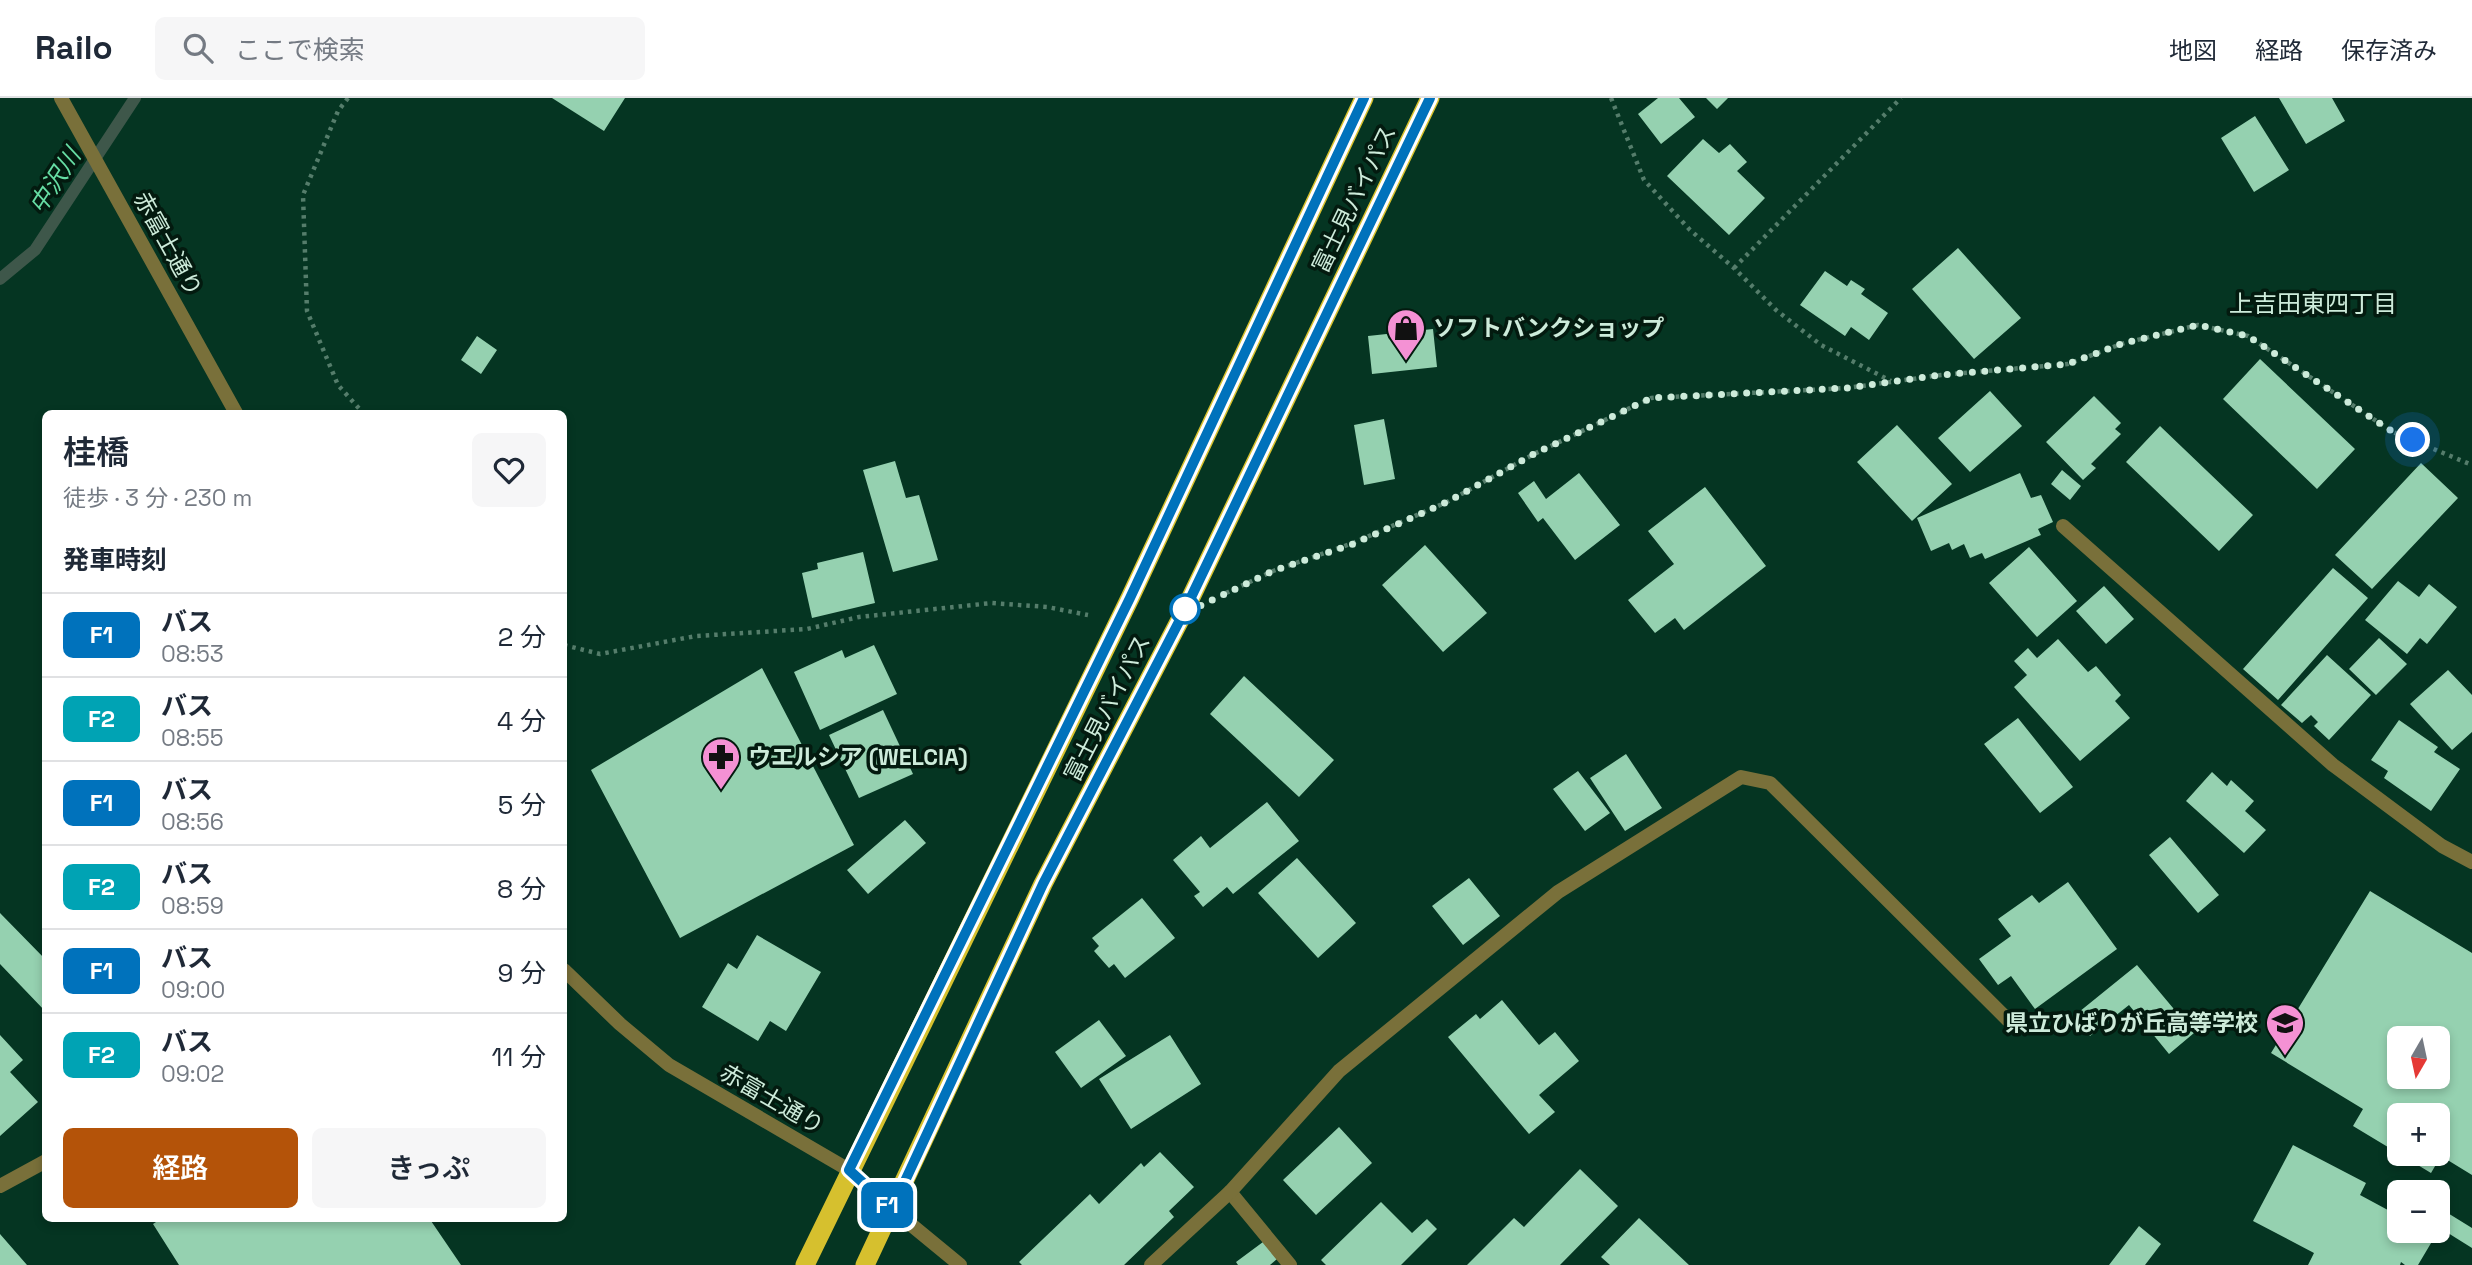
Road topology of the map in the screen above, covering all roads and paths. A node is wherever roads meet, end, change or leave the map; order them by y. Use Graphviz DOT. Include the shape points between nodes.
graph roads {
  1 [pos="61,98"];
  2 [pos="348,98"];
  3 [pos="1364,98"];
  4 [pos="1430,98"];
  5 [pos="1611,98"];
  6 [pos="1901,98"];
  7 [pos="1734,268"];
  8 [pos="1892,382"];
  9 [pos="234,410"];
  10 [pos="360,410"];
  11 [pos="2472,465"];
  12 [pos="2063,526"];
  13 [pos="1130,598"];
  14 [pos="1183,614"];
  15 [pos="567,646"];
  16 [pos="2472,862"];
  17 [pos="567,973"];
  18 [pos="2008,1020"];
  19 [pos="42,1163"];
  20 [pos="849,1170"];
  21 [pos="0,1186"];
  22 [pos="1230,1192"];
  23 [pos="892,1209"];
  24 [pos="805,1265"];
  25 [pos="864,1265"];
  26 [pos="960,1265"];
  27 [pos="1151,1265"];
  28 [pos="1290,1265"];
  1 -- 9 [label="street, 赤富士通り"];
  2 -- 10 [label="path" via="338,111 303,195 307,311 338,385"];
  3 -- 13 [label="highway, 富士見バイパス"];
  4 -- 14 [label="highway, 富士見バイパス"];
  5 -- 7 [label="path" via="1644,180 1690,230"];
  6 -- 7 [label="path"];
  7 -- 8 [label="path" via="1776,310 1821,345"];
  8 -- 11 [label="path" via="2068,364 2121,344 2198,325 2248,336 2393,432"];
  8 -- 14 [label="path" via="1651,398 1555,443 1447,502 1353,544 1273,571"];
  12 -- 16 [label="street" via="2333,765 2442,846"];
  13 -- 15 [label="path" via="1086,616 1047,607 992,603 859,617 807,629 695,636 600,654"];
  13 -- 20 [label="highway, 富士見バイパス"];
  14 -- 23 [label="highway, 富士見バイパス" via="1043,884"];
  17 -- 20 [label="street, 赤富士通り" via="669,1065"];
  18 -- 22 [label="street" via="1770,783 1741,778 1558,892 1339,1070"];
  19 -- 21 [label="street"];
  20 -- 23 [label="street, 赤富士通り"];
  20 -- 24 [label="highway, 富士見バイパス"];
  22 -- 27 [label="street"];
  22 -- 28 [label="street"];
  23 -- 25 [label="highway, 富士見バイパス"];
  23 -- 26 [label="street, 赤富士通り"];
}
